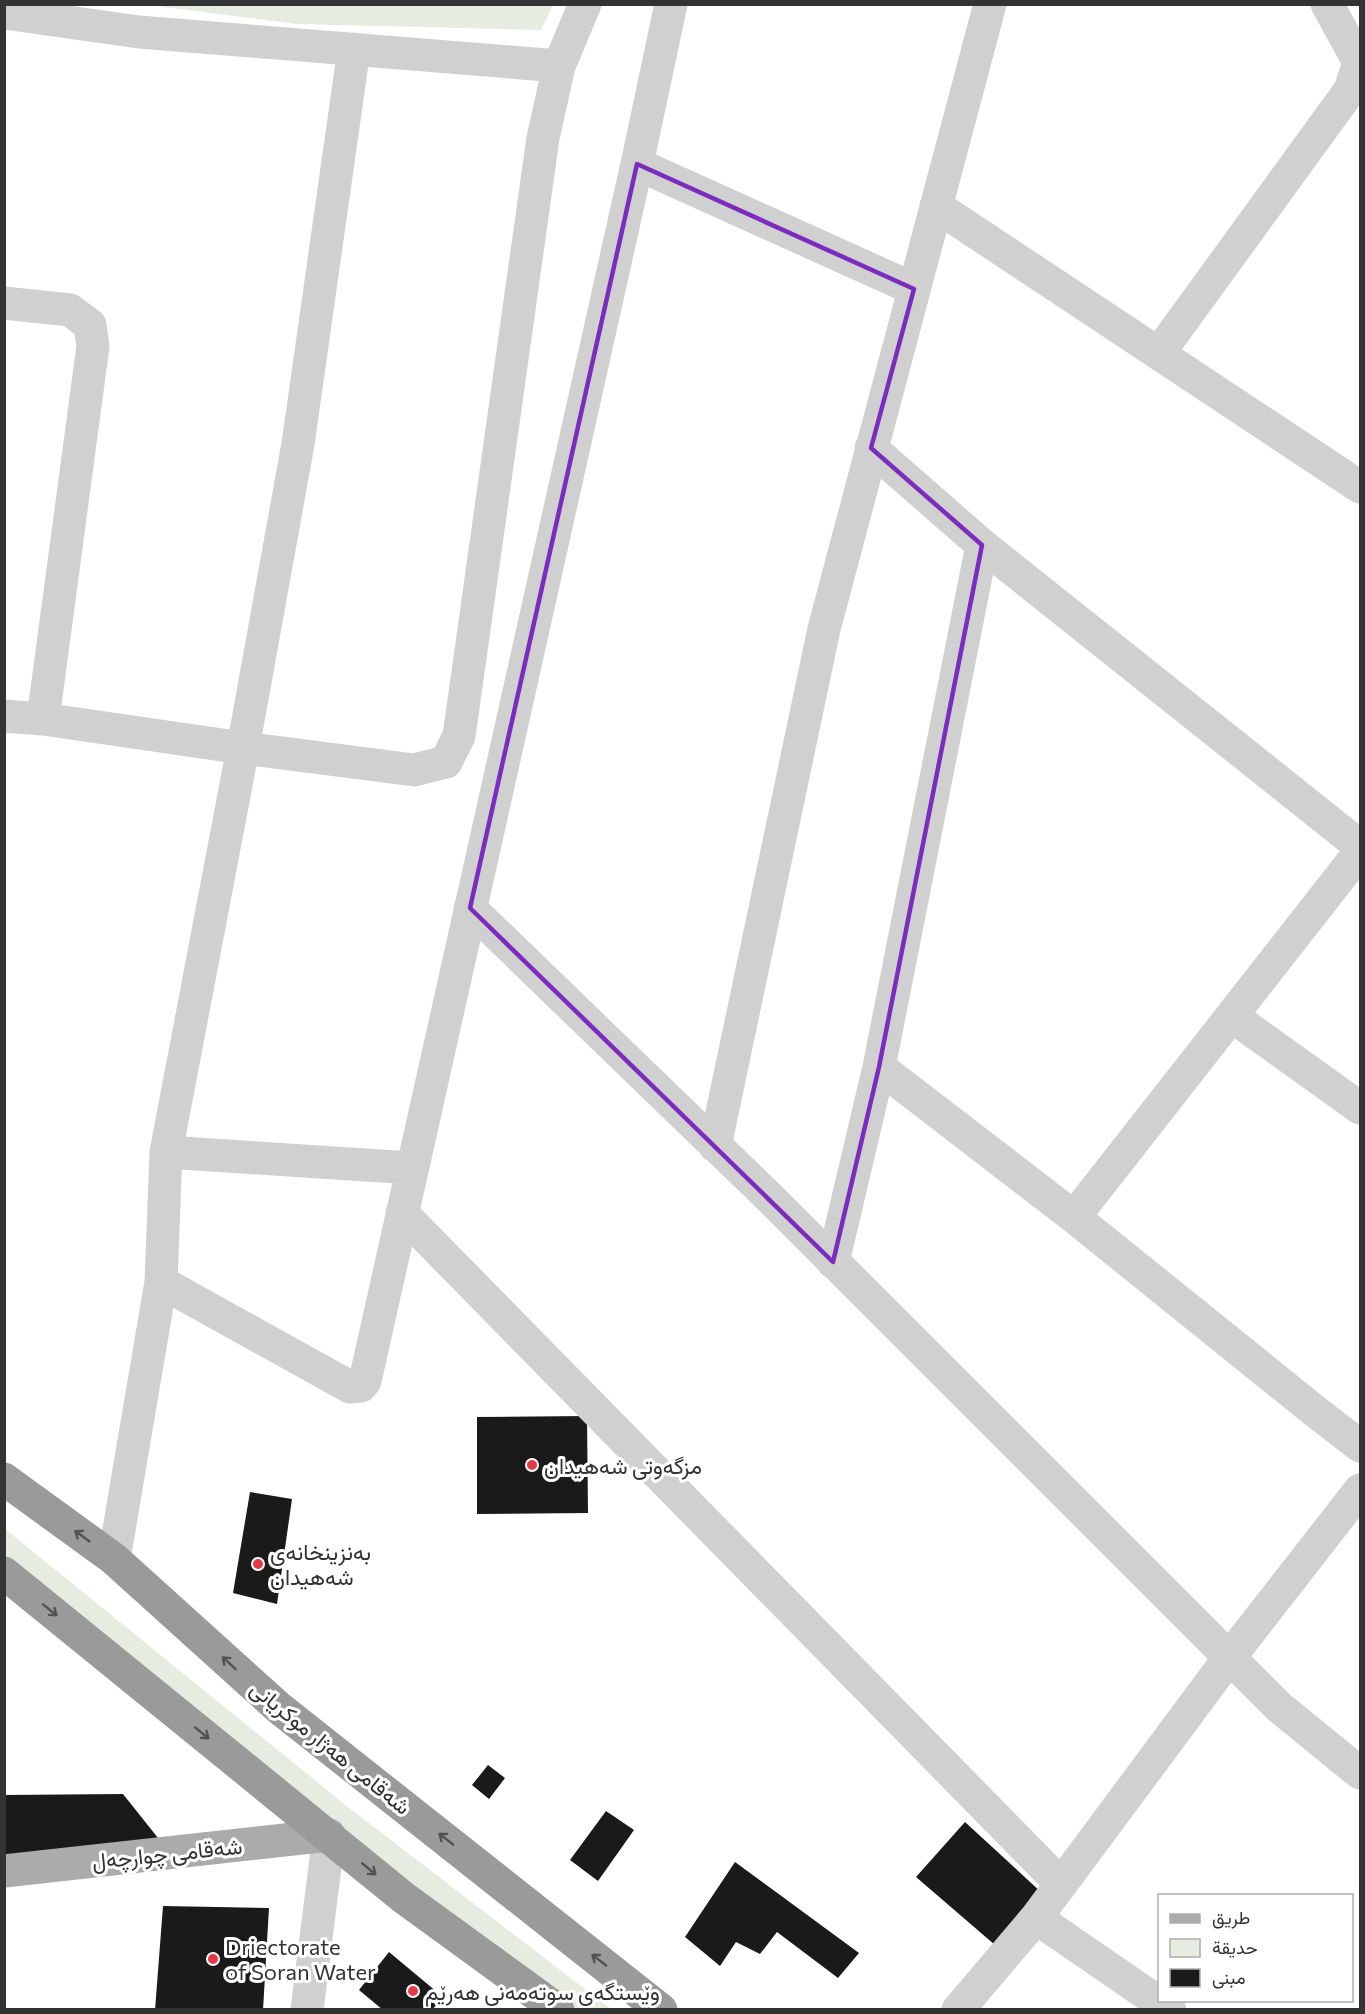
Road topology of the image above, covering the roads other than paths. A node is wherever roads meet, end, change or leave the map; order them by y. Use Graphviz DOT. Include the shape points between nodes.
graph roads {
  1 [pos="585,4"];
  2 [pos="671,4"];
  3 [pos="990,4"];
  4 [pos="1327,4"];
  5 [pos="4,13"];
  6 [pos="354,50"];
  7 [pos="559,66"];
  8 [pos="638,164"];
  9 [pos="936,206"];
  10 [pos="914,289"];
  11 [pos="4,303"];
  12 [pos="1159,353"];
  13 [pos="871,448"];
  14 [pos="1360,487"];
  15 [pos="982,545"];
  16 [pos="4,716"];
  17 [pos="43,719"];
  18 [pos="243,748"];
  19 [pos="1360,846"];
  20 [pos="1360,852"];
  21 [pos="470,908"];
  22 [pos="1233,1017"];
  23 [pos="879,1067"];
  24 [pos="1360,1108"];
  25 [pos="715,1146"];
  26 [pos="166,1152"];
  27 [pos="412,1168"];
  28 [pos="402,1213"];
  29 [pos="1074,1217"];
  30 [pos="833,1263"];
  31 [pos="161,1282"];
  32 [pos="1360,1446"];
  33 [pos="4,1479"];
  34 [pos="1360,1490"];
  35 [pos="114,1559"];
  36 [pos="4,1573"];
  37 [pos="1229,1658"];
  38 [pos="1360,1773"];
  39 [pos="329,1835"];
  40 [pos="4,1871"];
  41 [pos="1061,1884"];
  42 [pos="1036,1918"];
  43 [pos="1158,2002"];
  44 [pos="307,2010"];
  45 [pos="558,2010"];
  46 [pos="661,2010"];
  47 [pos="958,2010"];
  1 -- 7 [label="street"];
  2 -- 8 [label="street"];
  3 -- 9 [label="street"];
  4 -- 12 [label="street" via="1359,62 1350,90"];
  5 -- 6 [label="street" via="140,32"];
  6 -- 7 [label="street"];
  6 -- 18 [label="street" via="298,444"];
  7 -- 18 [label="street" via="543,138 459,736 446,762 414,770"];
  8 -- 10 [label="street"];
  8 -- 21 [label="street"];
  9 -- 10 [label="street"];
  9 -- 12 [label="street"];
  10 -- 13 [label="street"];
  11 -- 17 [label="street" via="70,310 90,325 93,346"];
  12 -- 14 [label="street"];
  13 -- 15 [label="street"];
  13 -- 25 [label="street" via="824,629"];
  15 -- 19 [label="street"];
  15 -- 23 [label="street"];
  16 -- 17 [label="street"];
  17 -- 18 [label="street"];
  18 -- 26 [label="street"];
  20 -- 22 [label="street"];
  21 -- 25 [label="street"];
  21 -- 27 [label="street"];
  22 -- 24 [label="street"];
  22 -- 29 [label="street"];
  23 -- 29 [label="street"];
  23 -- 30 [label="street"];
  25 -- 30 [label="street"];
  26 -- 27 [label="street"];
  26 -- 31 [label="street"];
  27 -- 28 [label="street"];
  28 -- 31 [label="street" via="367,1375 356,1388"];
  28 -- 41 [label="street"];
  29 -- 32 [label="street"];
  30 -- 37 [label="street"];
  31 -- 35 [label="street"];
  35 -- 33 [label="highway, شەقامی ھەژار موکریانی, one-way"];
  34 -- 37 [label="street"];
  46 -- 35 [label="highway, شەقامی ھەژار موکریانی, one-way" via="279,1708"];
  36 -- 39 [label="highway, one-way"];
  37 -- 38 [label="street" via="1279,1707"];
  37 -- 41 [label="street"];
  39 -- 40 [label="main road, شەقامی چوارچەل"];
  39 -- 44 [label="street"];
  39 -- 45 [label="highway, one-way" via="404,1898"];
  41 -- 42 [label="street"];
  42 -- 43 [label="street"];
  42 -- 47 [label="street"];
}
